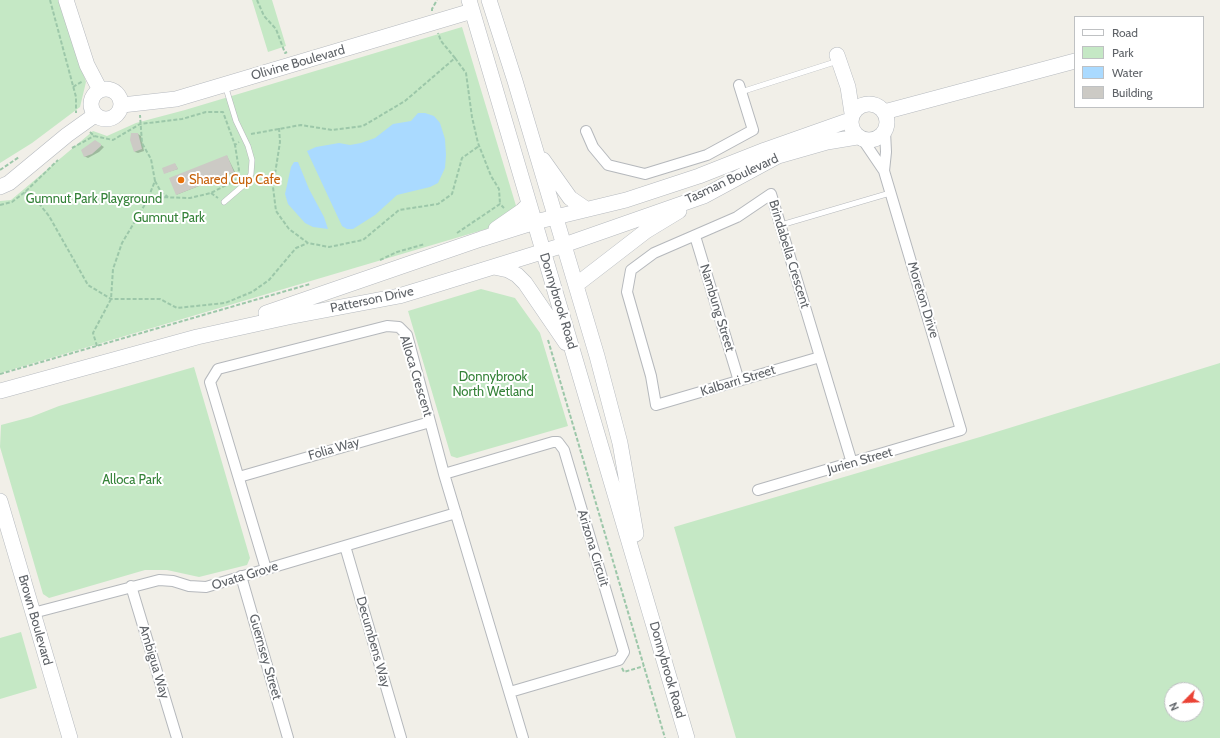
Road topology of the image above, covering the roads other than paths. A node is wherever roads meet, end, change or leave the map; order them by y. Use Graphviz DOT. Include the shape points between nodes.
graph roads {
  1 [pos="66,0"];
  2 [pos="490,0"];
  3 [pos="471,6"];
  4 [pos="838,58"];
  5 [pos="1074,61"];
  6 [pos="225,84"];
  7 [pos="848,87"];
  8 [pos="740,88"];
  9 [pos="100,90"];
  10 [pos="868,104"];
  11 [pos="122,105"];
  12 [pos="884,112"];
  13 [pos="95,115"];
  14 [pos="851,116"];
  15 [pos="586,131"];
  16 [pos="885,131"];
  17 [pos="860,138"];
  18 [pos="534,144"];
  19 [pos="884,171"];
  20 [pos="0,187"];
  21 [pos="890,193"];
  22 [pos="704,196"];
  23 [pos="224,202"];
  24 [pos="529,204"];
  25 [pos="586,210"];
  26 [pos="556,217"];
  27 [pos="535,222"];
  28 [pos="780,225"];
  29 [pos="695,236"];
  30 [pos="481,239"];
  31 [pos="564,245"];
  32 [pos="543,251"];
  33 [pos="494,267"];
  34 [pos="576,285"];
  35 [pos="197,337"];
  36 [pos="575,356"];
  37 [pos="820,357"];
  38 [pos="739,381"];
  39 [pos="0,391"];
  40 [pos="656,405"];
  41 [pos="430,422"];
  42 [pos="962,430"];
  43 [pos="852,464"];
  44 [pos="444,474"];
  45 [pos="239,477"];
  46 [pos="758,490"];
  47 [pos="0,501"];
  48 [pos="456,513"];
  49 [pos="345,546"];
  50 [pos="266,569"];
  51 [pos="241,576"];
  52 [pos="131,586"];
  53 [pos="647,602"];
  54 [pos="32,613"];
  55 [pos="510,692"];
  56 [pos="70,738"];
  57 [pos="177,738"];
  58 [pos="288,738"];
  59 [pos="401,738"];
  60 [pos="524,738"];
  61 [pos="687,738"];
  1 -- 9 [label="street" via="87,65"];
  2 -- 18 [label="street, Donnybrook Road"];
  3 -- 6 [label="street, Olivine Boulevard" via="434,24"];
  3 -- 24 [label="street, Donnybrook Road"];
  4 -- 7 [label="street"];
  4 -- 8 [label="lane"];
  5 -- 12 [label="street"];
  6 -- 11 [label="street, Olivine Boulevard" via="176,99"];
  6 -- 23 [label="lane" via="236,121 252,160 251,174 246,184"];
  7 -- 10 [label="street"];
  7 -- 14 [label="street"];
  8 -- 15 [label="street" via="753,130 707,155 645,174 608,165 593,147"];
  9 -- 11 [label="street" via="115,92 119,95"];
  9 -- 13 [label="street" via="91,105"];
  10 -- 12 [label="street" via="874,104"];
  10 -- 14 [label="street" via="856,108"];
  11 -- 13 [label="street" via="118,114 111,118"];
  12 -- 16 [label="street" via="887,118"];
  13 -- 20 [label="street" via="9,183"];
  14 -- 17 [label="street" via="853,132"];
  14 -- 25 [label="street, Tasman Boulevard" via="692,178"];
  16 -- 17 [label="street" via="876,139"];
  16 -- 19 [label="street, Moreton Drive"];
  17 -- 19 [label="street, Moreton Drive"];
  17 -- 22 [label="street, Tasman Boulevard" via="827,142 778,156"];
  18 -- 25 [label="street" via="570,198"];
  18 -- 26 [label="street, Donnybrook Road"];
  19 -- 21 [label="street, Moreton Drive"];
  21 -- 28 [label="lane"];
  21 -- 42 [label="street, Moreton Drive"];
  22 -- 31 [label="street, Tasman Boulevard"];
  22 -- 34 [label="street" via="646,231"];
  24 -- 27 [label="street, Donnybrook Road"];
  24 -- 30 [label="street"];
  25 -- 26 [label="street, Tasman Boulevard"];
  26 -- 27 [label="street, Tasman Boulevard"];
  26 -- 31 [label="street, Donnybrook Road"];
  27 -- 30 [label="street, Patterson Drive"];
  27 -- 32 [label="street, Donnybrook Road"];
  28 -- 29 [label="street, Brindabella Crescent" via="771,194 737,217"];
  28 -- 37 [label="street, Brindabella Crescent"];
  29 -- 38 [label="street, Nambung Street"];
  29 -- 40 [label="street, Brindabella Crescent" via="654,253 631,270 627,283 627,292 651,376"];
  30 -- 35 [label="street, Patterson Drive"];
  31 -- 32 [label="street, Tasman Boulevard"];
  31 -- 34 [label="street, Donnybrook Road"];
  32 -- 33 [label="street, Patterson Drive"];
  32 -- 36 [label="street, Donnybrook Road"];
  33 -- 35 [label="street, Patterson Drive" via="399,296"];
  33 -- 36 [label="street" via="508,270 525,283"];
  34 -- 53 [label="street, Donnybrook Road" via="620,443"];
  35 -- 39 [label="street, Patterson Drive"];
  36 -- 53 [label="street, Donnybrook Road"];
  37 -- 38 [label="street, Kalbarri Street"];
  37 -- 43 [label="street, Brindabella Crescent"];
  38 -- 40 [label="street, Kalbarri Street"];
  41 -- 44 [label="street, Alloca Crescent"];
  41 -- 45 [label="street, Folia Way"];
  41 -- 45 [label="street, Alloca Crescent" via="406,335 399,327 387,326 218,369 210,382"];
  42 -- 43 [label="street, Jurien Street"];
  43 -- 46 [label="street, Jurien Street"];
  44 -- 48 [label="street, Alloca Crescent"];
  44 -- 55 [label="street, Arizona Circuit" via="552,442 562,445 624,652 619,660"];
  45 -- 50 [label="street, Alloca Crescent"];
  47 -- 54 [label="street, Brown Boulevard"];
  48 -- 49 [label="street, Ovata Grove"];
  48 -- 55 [label="street, Alloca Crescent"];
  49 -- 50 [label="street, Ovata Grove"];
  49 -- 59 [label="street, Decumbens Way"];
  50 -- 51 [label="street, Ovata Grove"];
  51 -- 52 [label="street, Ovata Grove" via="206,587 159,580"];
  51 -- 58 [label="street, Guernsey Street"];
  52 -- 54 [label="street, Ovata Grove"];
  52 -- 57 [label="street, Ambigua Way"];
  53 -- 61 [label="street, Donnybrook Road"];
  54 -- 56 [label="street, Brown Boulevard"];
  55 -- 60 [label="street, Alloca Crescent"];
}
